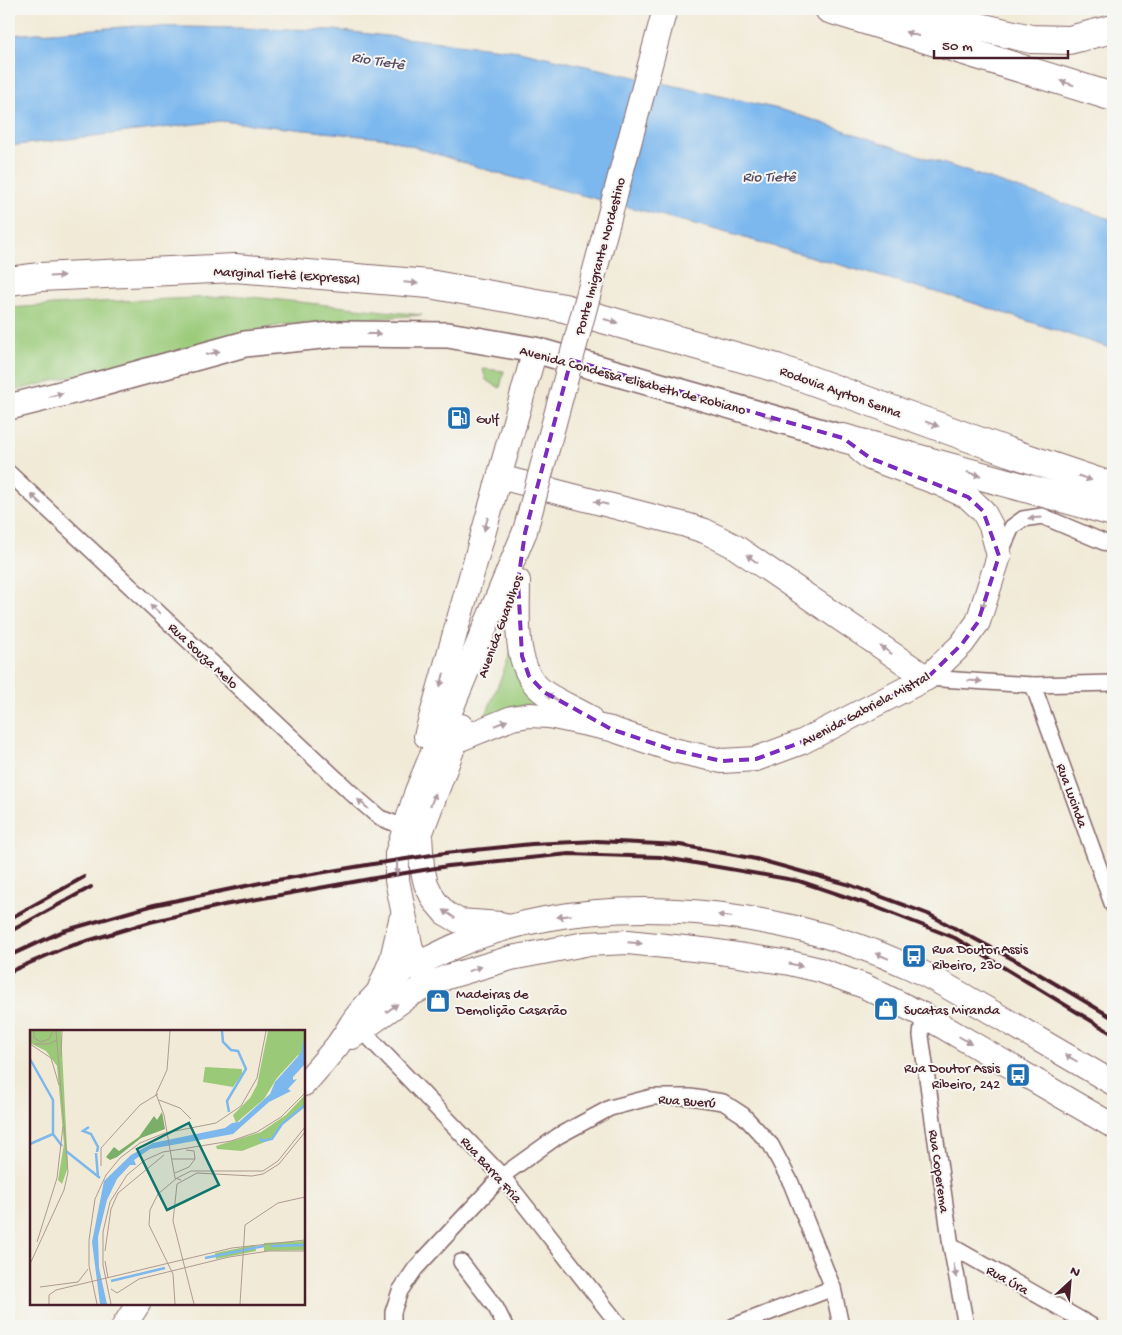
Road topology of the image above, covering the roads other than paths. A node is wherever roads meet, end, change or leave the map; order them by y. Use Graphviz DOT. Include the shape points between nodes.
graph roads {
  1 [pos="665,9"];
  2 [pos="829,9"];
  3 [pos="883,9"];
  4 [pos="1113,29"];
  5 [pos="1113,97"];
  6 [pos="9,281"];
  7 [pos="564,308"];
  8 [pos="535,350"];
  9 [pos="9,407"];
  10 [pos="843,438"];
  11 [pos="9,473"];
  12 [pos="500,477"];
  13 [pos="1113,487"];
  14 [pos="1113,512"];
  15 [pos="525,532"];
  16 [pos="1113,546"];
  17 [pos="999,556"];
  18 [pos="518,581"];
  19 [pos="927,678"];
  20 [pos="1113,683"];
  21 [pos="1033,685"];
  22 [pos="611,728"];
  23 [pos="455,741"];
  24 [pos="416,791"];
  25 [pos="405,827"];
  26 [pos="1113,906"];
  27 [pos="402,909"];
  28 [pos="513,925"];
  29 [pos="854,944"];
  30 [pos="419,964"];
  31 [pos="841,976"];
  32 [pos="429,985"];
  33 [pos="946,985"];
  34 [pos="378,994"];
  35 [pos="923,1015"];
  36 [pos="357,1026"];
  37 [pos="305,1083"];
  38 [pos="1113,1083"];
  39 [pos="1113,1126"];
  40 [pos="502,1176"];
  41 [pos="950,1246"];
  42 [pos="461,1262"];
  43 [pos="833,1288"];
  44 [pos="137,1305"];
  45 [pos="124,1326"];
  46 [pos="393,1326"];
  47 [pos="505,1326"];
  48 [pos="620,1326"];
  49 [pos="734,1326"];
  50 [pos="841,1326"];
  51 [pos="966,1326"];
  52 [pos="1092,1326"];
  1 -- 15 [label="main road, Ponte Imigrante Nordestino, bridge"];
  5 -- 2 [label="highway, one-way"];
  3 -- 4 [label="highway" via="958,22 1032,40 1069,40"];
  6 -- 7 [label="highway, Marginal Tietê (Expressa), one-way" via="235,268 429,284"];
  7 -- 13 [label="highway, Rodovia Ayrton Senna, one-way" via="777,368"];
  9 -- 8 [label="highway, Avenida Condessa Elisabeth de Robiano, one-way" via="245,344 341,334 448,335"];
  8 -- 10 [label="highway, Avenida Condessa Elisabeth de Robiano, one-way"];
  8 -- 12 [label="main road, Avenida Guarulhos"];
  10 -- 14 [label="highway, one-way"];
  10 -- 17 [label="main road" via="870,458 968,497 983,511 991,526"];
  25 -- 11 [label="street, Rua Souza Melo, one-way" via="380,818 359,800"];
  19 -- 12 [label="main road, one-way" via="721,538 686,525"];
  12 -- 24 [label="main road, Avenida Guarulhos, one-way" via="429,724"];
  15 -- 18 [label="main road, Avenida Guarulhos"];
  15 -- 24 [label="main road, Avenida Guarulhos"];
  16 -- 17 [label="street, one-way" via="1042,516 1023,519 1012,527"];
  17 -- 19 [label="main road, Avenida Gabriela Mistral, one-way" via="978,622 962,644"];
  22 -- 18 [label="main road, Avenida Gabriela Mistral, one-way" via="544,692 529,676 522,656"];
  18 -- 23 [label="main road, Avenida Guarulhos"];
  19 -- 21 [label="street, one-way"];
  19 -- 22 [label="main road, Avenida Gabriela Mistral" via="802,742 756,759 722,761 673,750"];
  20 -- 21 [label="street"];
  21 -- 26 [label="street, Rua Lucinda"];
  23 -- 22 [label="main road, Avenida Gabriela Mistral, one-way" via="512,718 529,715"];
  28 -- 23 [label="main road, Avenida Guarulhos, one-way" via="459,921 445,913 426,884 420,835"];
  24 -- 25 [label="main road, Avenida Guarulhos"];
  25 -- 27 [label="main road, Avenida Guarulhos, one-way" via="398,854 397,880"];
  27 -- 30 [label="main road, Avenida Guarulhos" via="411,949"];
  27 -- 34 [label="main road" via="392,959"];
  29 -- 28 [label="main road, one-way" via="764,922 689,911 616,910"];
  28 -- 30 [label="main road" via="457,944"];
  29 -- 31 [label="main road" via="851,964"];
  33 -- 29 [label="main road, one-way"];
  30 -- 32 [label="main road, Avenida Guarulhos"];
  30 -- 34 [label="main road" via="403,971"];
  32 -- 31 [label="main road, one-way" via="511,958 585,944 628,942 735,954"];
  31 -- 35 [label="main road"];
  36 -- 32 [label="main road, one-way"];
  33 -- 35 [label="main road" via="929,1000"];
  38 -- 33 [label="main road, one-way"];
  34 -- 36 [label="main road"];
  35 -- 39 [label="main road, one-way"];
  35 -- 41 [label="street, Rua Coperema" via="921,1036"];
  36 -- 37 [label="main road"];
  36 -- 40 [label="street, Rua Barra Fria"];
  40 -- 43 [label="street, Rua Buerú" via="558,1136 610,1108 652,1097 690,1097 723,1102 743,1115 771,1145 791,1183"];
  40 -- 46 [label="street, Rua Buerú" via="415,1269 400,1291 393,1312"];
  40 -- 48 [label="street, Rua Barra Fria"];
  41 -- 51 [label="street, Rua Coperema, one-way"];
  41 -- 52 [label="street, Rua Úra"];
  42 -- 47 [label="street" via="496,1308"];
  43 -- 49 [label="street"];
  43 -- 50 [label="street, Rua Buerú"];
  44 -- 45 [label="main road"];
}
